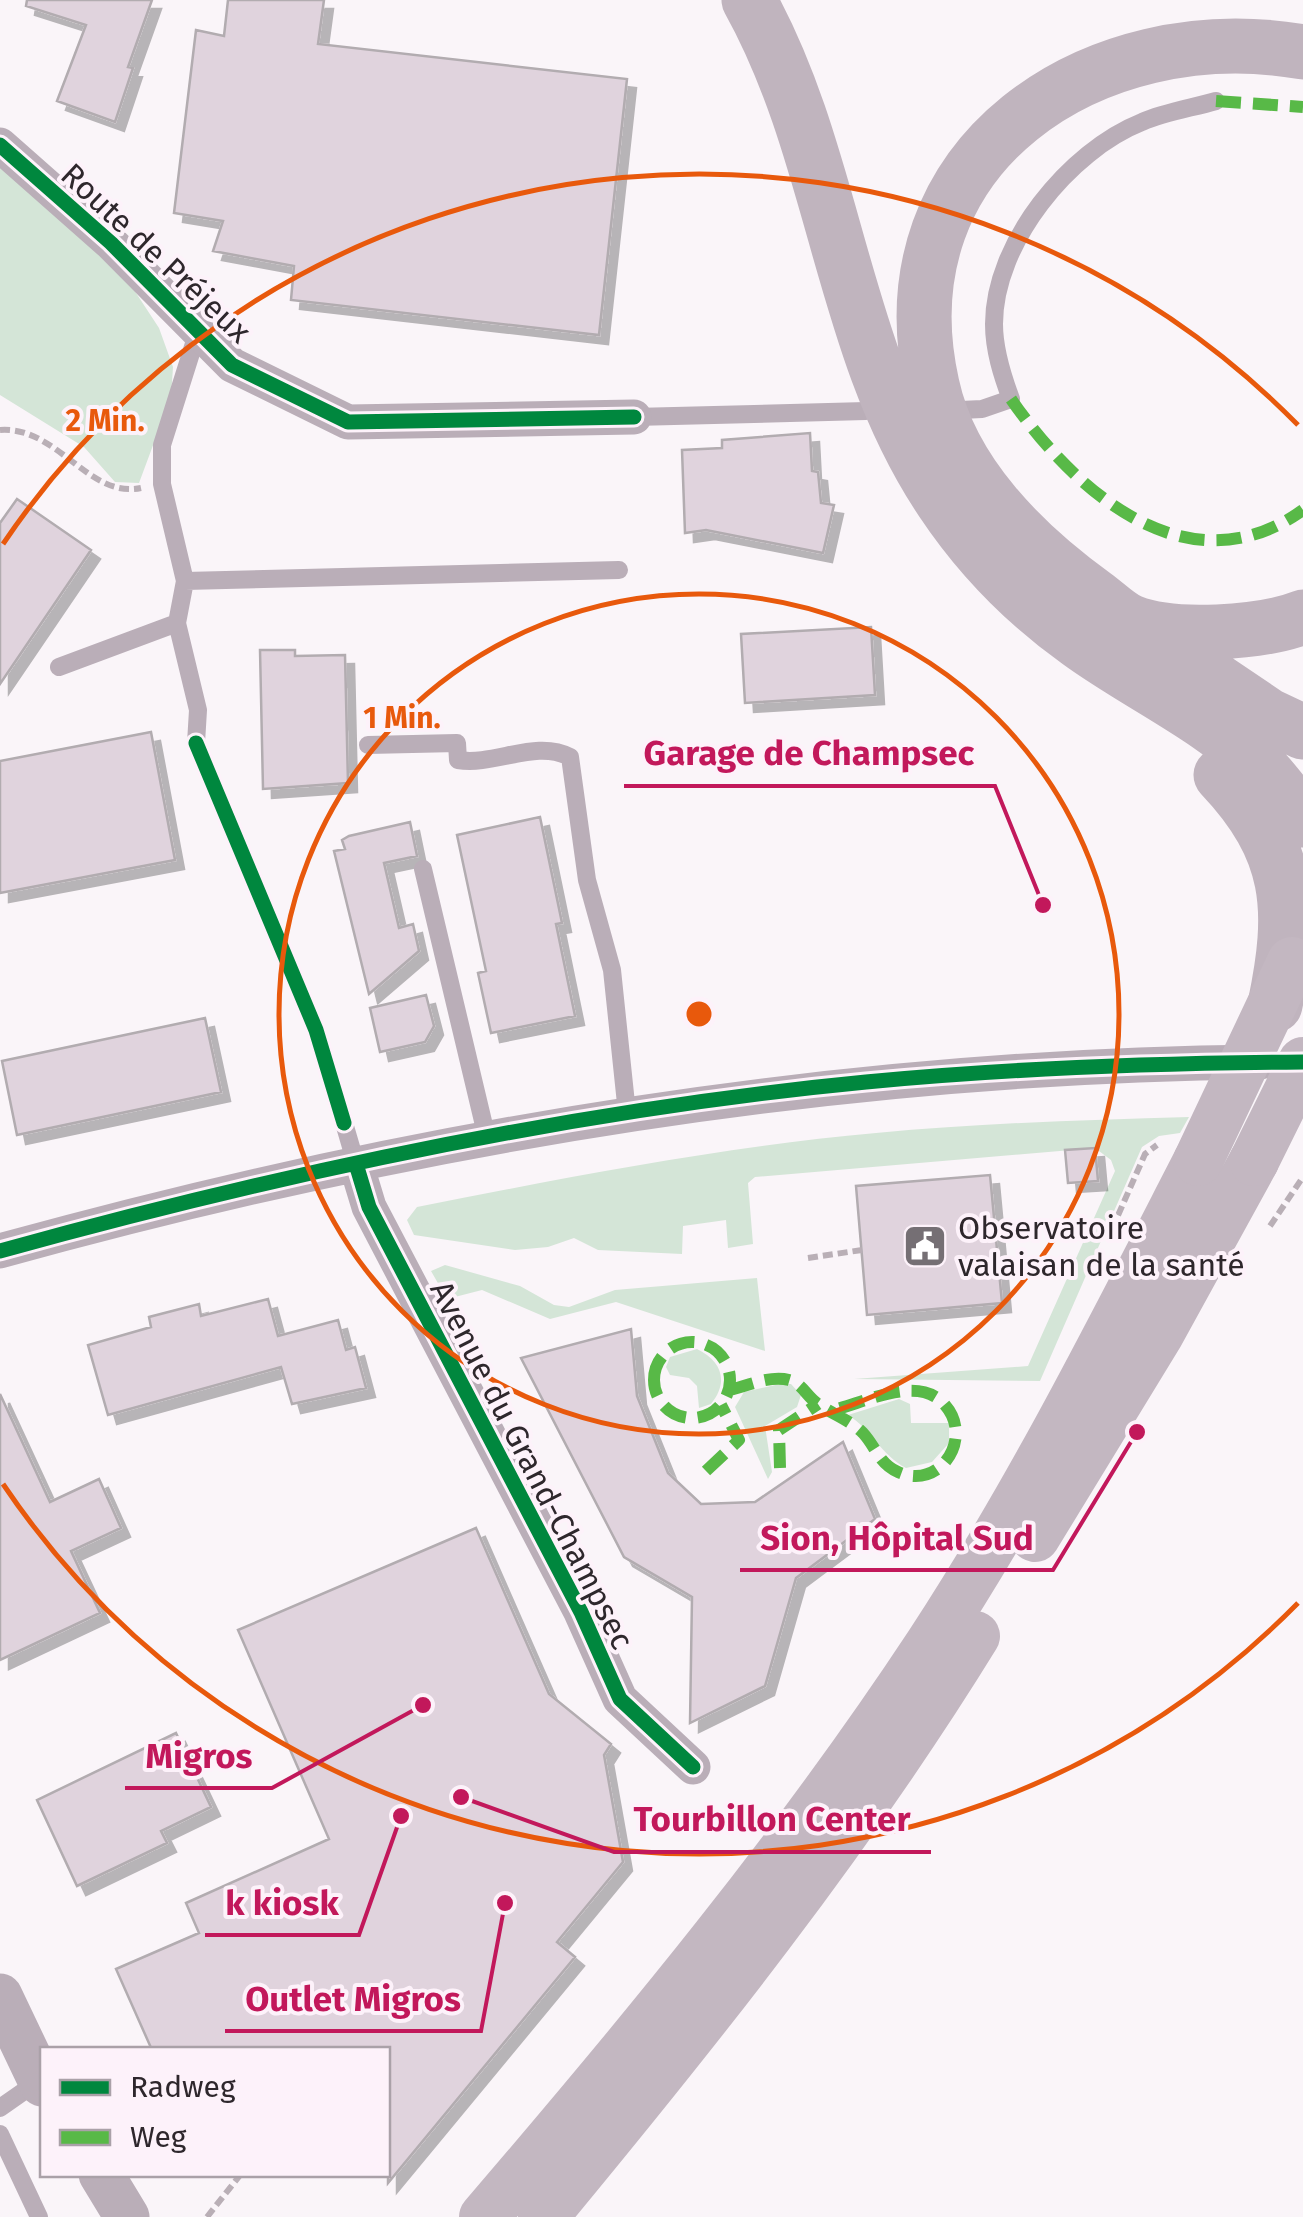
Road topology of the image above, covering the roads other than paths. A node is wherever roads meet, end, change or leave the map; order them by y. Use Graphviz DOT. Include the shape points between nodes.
graph roads {
  1 [pos="749,0"];
  2 [pos="1303,52"];
  3 [pos="1216,102"];
  4 [pos="0,145"];
  5 [pos="198,331"];
  6 [pos="961,410"];
  7 [pos="866,411"];
  8 [pos="634,417"];
  9 [pos="619,570"];
  10 [pos="185,581"];
  11 [pos="1303,617"];
  12 [pos="177,623"];
  13 [pos="1120,643"];
  14 [pos="58,667"];
  15 [pos="1303,732"];
  16 [pos="196,744"];
  17 [pos="368,745"];
  18 [pos="1303,820"];
  19 [pos="423,869"];
  20 [pos="1289,965"];
  21 [pos="1303,1062"];
  22 [pos="627,1113"];
  23 [pos="344,1123"];
  24 [pos="487,1138"];
  25 [pos="356,1164"];
  26 [pos="0,1252"];
  27 [pos="692,1767"];
  28 [pos="0,1996"];
  29 [pos="40,2080"];
  30 [pos="40,2083"];
  31 [pos="0,2108"];
  32 [pos="0,2134"];
  33 [pos="77,2177"];
  34 [pos="103,2177"];
  35 [pos="38,2217"];
  36 [pos="96,2217"];
  37 [pos="127,2217"];
  38 [pos="484,2217"];
  39 [pos="543,2217"];
  1 -- 13 [label="highway" via="804,125 860,322 914,456 985,556 1039,611"];
  2 -- 13 [label="highway" via="1172,51 1073,81 1024,112 987,148 938,239 926,337 932,386 948,431 979,483"];
  3 -- 6 [label="lane" via="1124,130 1048,191 996,303 995,342 1010,399"];
  4 -- 5 [label="street, Route de Préjeux"];
  5 -- 8 [label="street, Route de Préjeux" via="232,365 348,422"];
  5 -- 10 [label="lane" via="162,446 162,484"];
  7 -- 8 [label="lane"];
  9 -- 10 [label="lane"];
  10 -- 12 [label="lane"];
  11 -- 13 [label="highway"];
  12 -- 14 [label="lane"];
  12 -- 16 [label="lane" via="198,710"];
  13 -- 15 [label="highway"];
  13 -- 18 [label="highway" via="1246,754"];
  13 -- 20 [label="highway" via="1258,821 1285,893"];
  17 -- 22 [label="lane" via="457,742 458,760 472,762 555,749 570,757 587,880 612,970"];
  19 -- 24 [label="lane"];
  20 -- 38 [label="main road, bridge" via="1198,1160 1028,1481 930,1644 726,1930"];
  21 -- 22 [label="street" via="1167,1063 866,1082"];
  21 -- 39 [label="main road, bridge" via="1159,1334 896,1759 730,1986"];
  22 -- 24 [label="street"];
  23 -- 25 [label="lane"];
  24 -- 25 [label="street"];
  25 -- 26 [label="street"];
  25 -- 27 [label="street, Avenue du Grand-Champsec" via="369,1207 620,1699"];
  28 -- 29 [label="street"];
  30 -- 31 [label="lane"];
  32 -- 35 [label="lane"];
  33 -- 36 [label="street"];
  34 -- 37 [label="street"];
}
